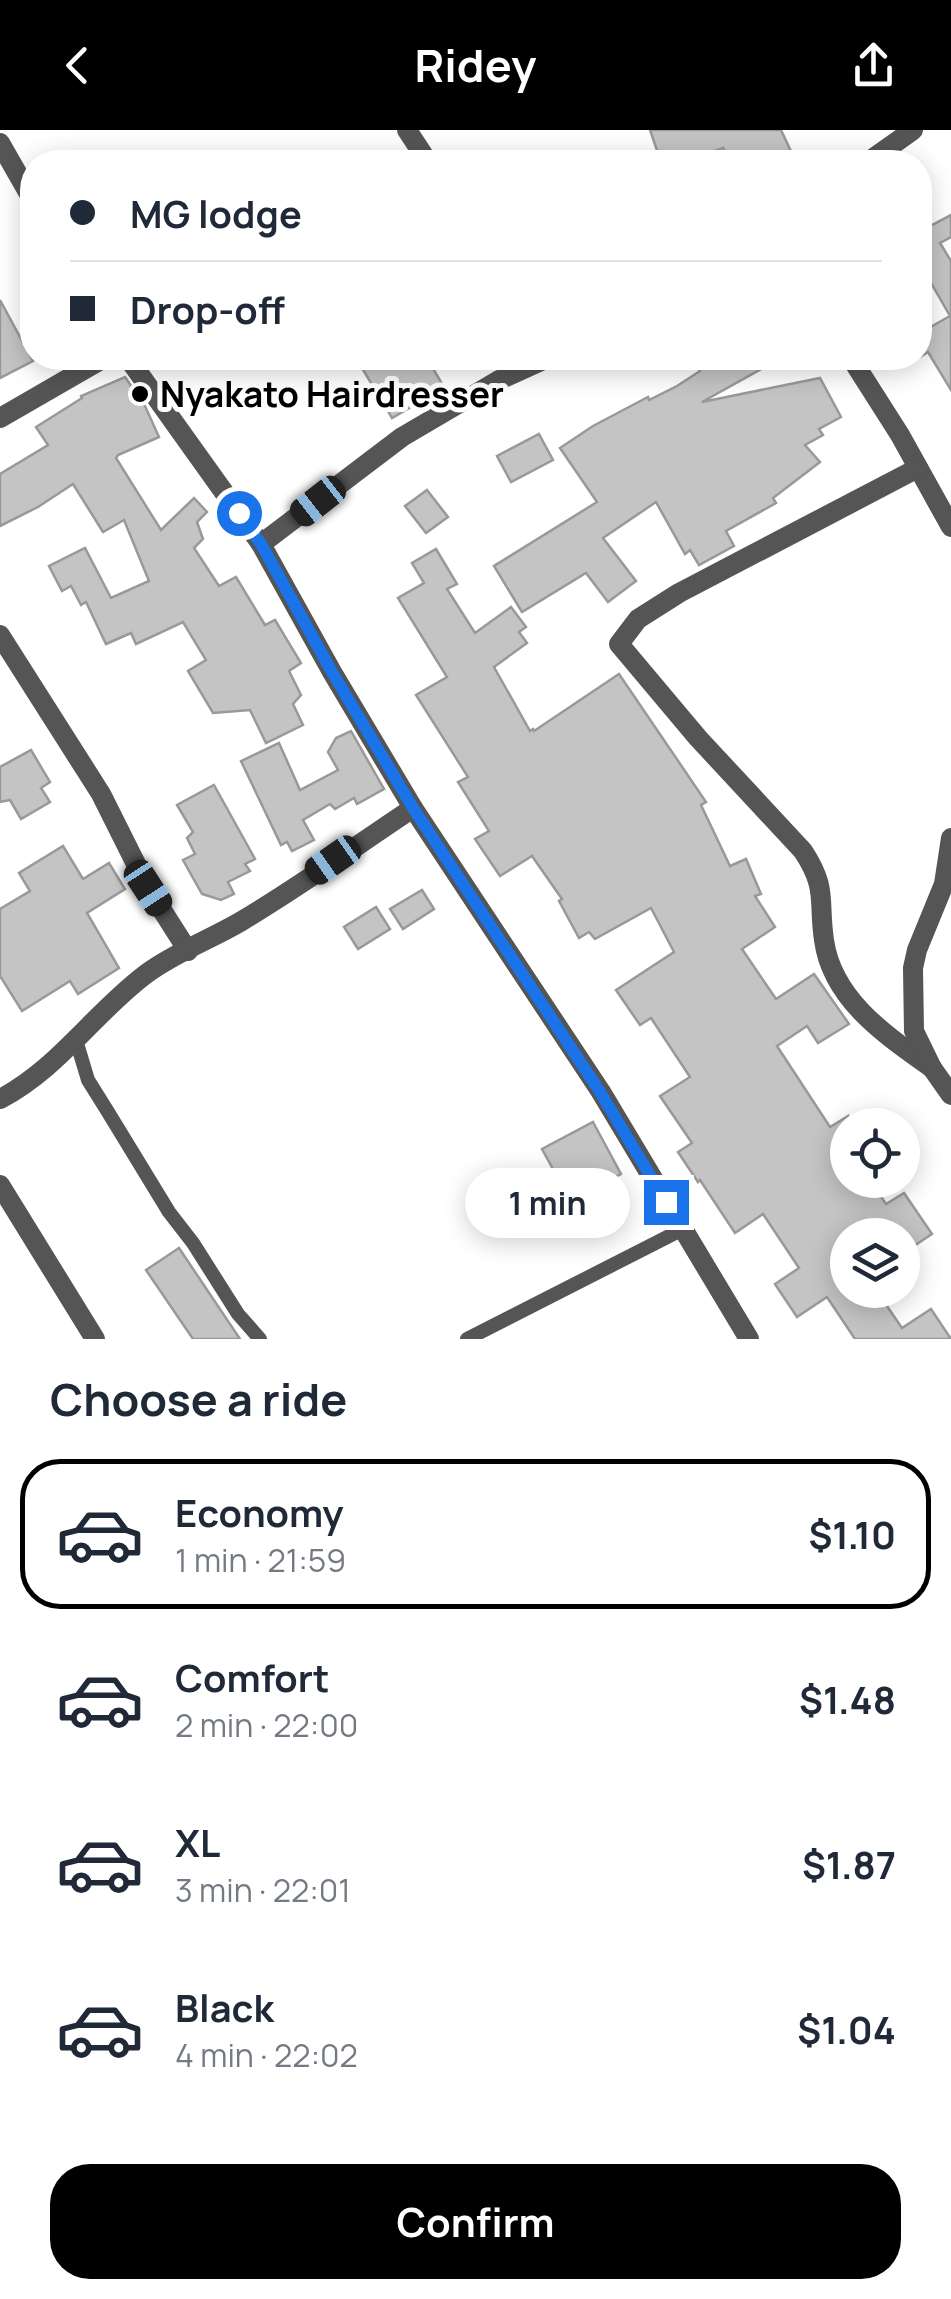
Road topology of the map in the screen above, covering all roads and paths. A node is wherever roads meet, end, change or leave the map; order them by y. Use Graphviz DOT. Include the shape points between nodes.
graph roads {
  1 [pos="913,130"];
  2 [pos="0,143"];
  3 [pos="885,150"];
  4 [pos="20,178"];
  5 [pos="83,370"];
  6 [pos="137,370"];
  7 [pos="521,370"];
  8 [pos="858,370"];
  9 [pos="0,418"];
  10 [pos="918,468"];
  11 [pos="951,527"];
  12 [pos="261,544"];
  13 [pos="0,635"];
  14 [pos="413,808"];
  15 [pos="951,838"];
  16 [pos="188,950"];
  17 [pos="76,1040"];
  18 [pos="932,1068"];
  19 [pos="951,1095"];
  20 [pos="0,1099"];
  21 [pos="0,1185"];
  22 [pos="683,1230"];
  23 [pos="744,1337"];
  24 [pos="96,1339"];
  25 [pos="260,1339"];
  26 [pos="467,1339"];
  1 -- 3 [label="street"];
  2 -- 4 [label="street"];
  5 -- 9 [label="street"];
  6 -- 12 [label="street"];
  7 -- 12 [label="street" via="402,436"];
  8 -- 10 [label="street"];
  10 -- 11 [label="street"];
  10 -- 18 [label="street" via="680,593 638,619 619,644 803,851 820,883 823,937 837,978 885,1035"];
  12 -- 14 [label="street"];
  13 -- 16 [label="street"];
  14 -- 16 [label="street"];
  14 -- 22 [label="street"];
  15 -- 18 [label="street" via="944,884 913,968 914,1031"];
  16 -- 17 [label="street" via="125,990"];
  17 -- 20 [label="street"];
  17 -- 25 [label="lane" via="88,1080 118,1129"];
  18 -- 19 [label="street"];
  21 -- 24 [label="street"];
  22 -- 23 [label="street"];
  22 -- 26 [label="lane"];
}
